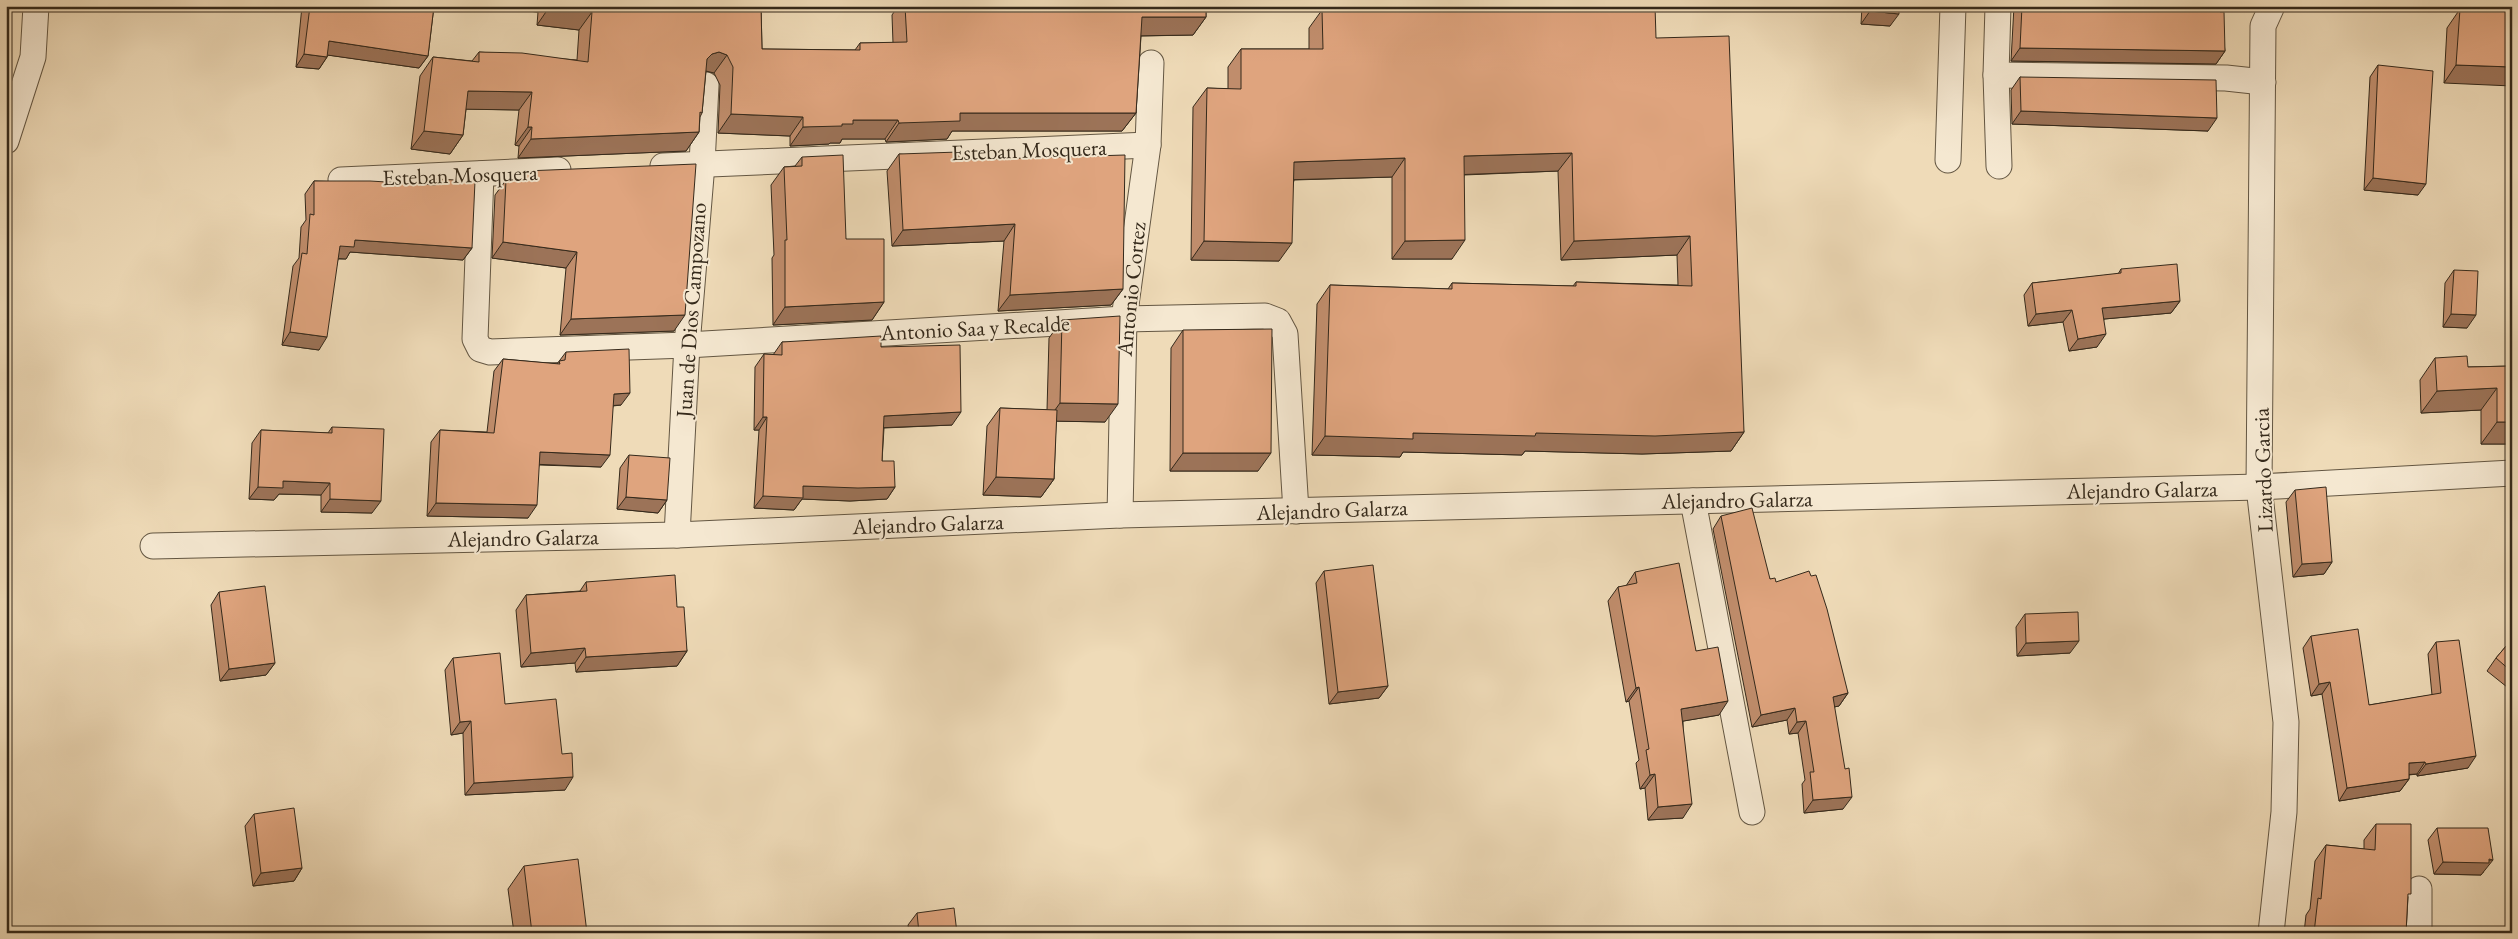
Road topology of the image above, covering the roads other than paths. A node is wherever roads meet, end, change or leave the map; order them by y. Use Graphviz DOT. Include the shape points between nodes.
graph roads {
  1 [pos="36,6"];
  2 [pos="1953,6"];
  3 [pos="1998,6"];
  4 [pos="2272,6"];
  5 [pos="1151,63"];
  6 [pos="1996,75"];
  7 [pos="2263,82"];
  8 [pos="706,86"];
  9 [pos="6,141"];
  10 [pos="1148,145"];
  11 [pos="1948,160"];
  12 [pos="702,164"];
  13 [pos="644,166"];
  14 [pos="1999,166"];
  15 [pos="577,170"];
  16 [pos="481,174"];
  17 [pos="341,180"];
  18 [pos="1124,319"];
  19 [pos="687,346"];
  20 [pos="2512,473"];
  21 [pos="2259,487"];
  22 [pos="1693,501"];
  23 [pos="1296,511"];
  24 [pos="1120,516"];
  25 [pos="677,535"];
  26 [pos="153,546"];
  27 [pos="1752,812"];
  28 [pos="2419,889"];
  29 [pos="2271,933"];
  30 [pos="2419,933"];
  1 -- 9 [label="street" via="33,58"];
  2 -- 11 [label="street"];
  3 -- 6 [label="street"];
  4 -- 7 [label="street, Lizardo Garcia" via="2264,26"];
  5 -- 10 [label="street, Antonio Cortez"];
  6 -- 7 [label="street" via="2226,78"];
  6 -- 14 [label="street"];
  7 -- 21 [label="street, Lizardo Garcia"];
  8 -- 12 [label="street, Juan de Dios Campozano"];
  10 -- 12 [label="street, Esteban Mosquera"];
  10 -- 18 [label="street, Antonio Cortez"];
  12 -- 13 [label="street, Esteban Mosquera"];
  12 -- 19 [label="street, Juan de Dios Campozano"];
  15 -- 16 [label="street, Esteban Mosquera"];
  16 -- 17 [label="street, Esteban Mosquera"];
  16 -- 19 [label="street, Antonio Saa y Recalde" via="475,338 480,348 490,352"];
  18 -- 19 [label="street, Antonio Saa y Recalde"];
  18 -- 23 [label="street, Antonio Saa y Recalde" via="1265,316 1278,321 1285,334"];
  18 -- 24 [label="street, Antonio Cortez"];
  19 -- 25 [label="street, Juan de Dios Campozano"];
  20 -- 21 [label="street, Alejandro Galarza"];
  21 -- 22 [label="street, Alejandro Galarza"];
  21 -- 29 [label="street, Lizardo Garcia" via="2286,722 2284,812"];
  22 -- 23 [label="street, Alejandro Galarza"];
  22 -- 27 [label="street"];
  23 -- 24 [label="street, Alejandro Galarza"];
  24 -- 25 [label="street, Alejandro Galarza"];
  25 -- 26 [label="street, Alejandro Galarza"];
  28 -- 30 [label="street"];
}
